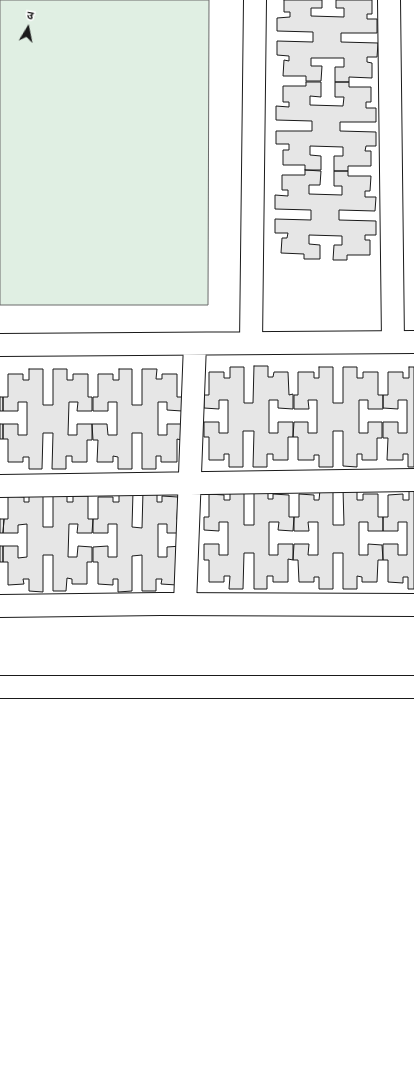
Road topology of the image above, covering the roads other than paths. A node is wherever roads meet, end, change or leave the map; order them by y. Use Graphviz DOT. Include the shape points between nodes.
graph roads {
  1 [pos="255,0"];
  2 [pos="389,0"];
  3 [pos="403,342"];
  4 [pos="251,343"];
  5 [pos="195,344"];
  6 [pos="0,345"];
  7 [pos="414,480"];
  8 [pos="190,483"];
  9 [pos="0,486"];
  10 [pos="185,604"];
  11 [pos="414,604"];
  12 [pos="0,606"];
  13 [pos="0,687"];
  14 [pos="414,687"];
  1 -- 4 [label="street"];
  2 -- 3 [label="street"];
  3 -- 4 [label="street"];
  4 -- 5 [label="street"];
  5 -- 6 [label="street"];
  5 -- 8 [label="street"];
  7 -- 8 [label="street"];
  8 -- 9 [label="street"];
  8 -- 10 [label="street"];
  10 -- 11 [label="street"];
  10 -- 12 [label="street"];
  13 -- 14 [label="street"];
}
